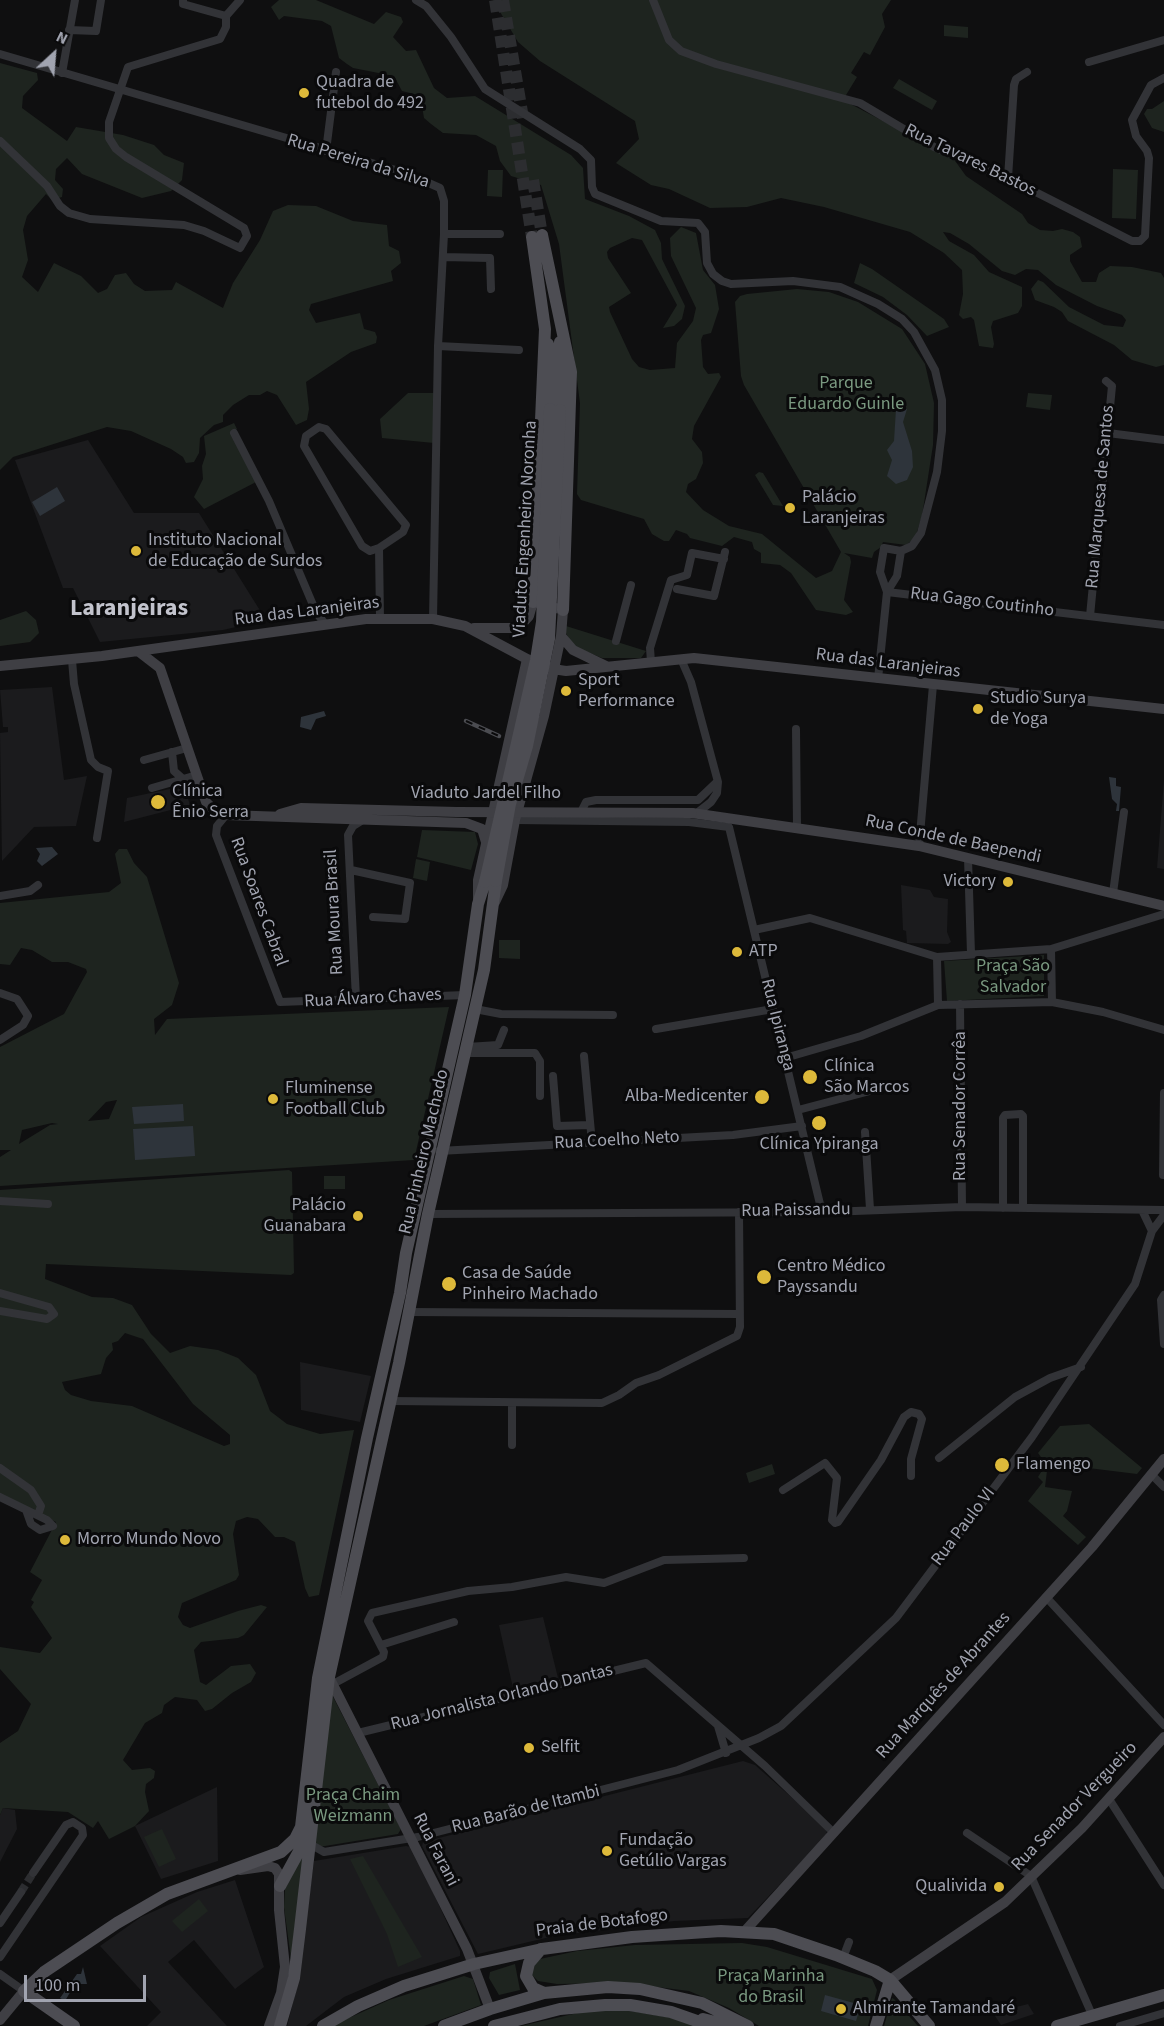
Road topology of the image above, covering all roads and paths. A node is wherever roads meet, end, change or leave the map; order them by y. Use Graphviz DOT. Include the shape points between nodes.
graph roads {
  1 [pos="75,0"];
  2 [pos="101,0"];
  3 [pos="240,0"];
  4 [pos="416,0"];
  5 [pos="653,0"];
  6 [pos="183,2"];
  7 [pos="225,16"];
  8 [pos="69,30"];
  9 [pos="1164,40"];
  10 [pos="0,54"];
  11 [pos="1089,62"];
  12 [pos="336,72"];
  13 [pos="1027,72"];
  14 [pos="62,73"];
  15 [pos="1164,78"];
  16 [pos="120,90"];
  17 [pos="0,141"];
  18 [pos="326,151"];
  19 [pos="1008,178"];
  20 [pos="444,234"];
  21 [pos="500,234"];
  22 [pos="443,256"];
  23 [pos="490,289"];
  24 [pos="545,329"];
  25 [pos="560,329"];
  26 [pos="438,346"];
  27 [pos="519,350"];
  28 [pos="1106,381"];
  29 [pos="555,410"];
  30 [pos="234,433"];
  31 [pos="1108,433"];
  32 [pos="1164,440"];
  33 [pos="379,548"];
  34 [pos="901,551"];
  35 [pos="631,585"];
  36 [pos="677,589"];
  37 [pos="887,592"];
  38 [pos="533,602"];
  39 [pos="563,610"];
  40 [pos="316,612"];
  41 [pos="1090,616"];
  42 [pos="380,619"];
  43 [pos="433,619"];
  44 [pos="325,624"];
  45 [pos="1164,625"];
  46 [pos="311,626"];
  47 [pos="465,626"];
  48 [pos="561,636"];
  49 [pos="616,641"];
  50 [pos="165,646"];
  51 [pos="138,651"];
  52 [pos="527,659"];
  53 [pos="681,659"];
  54 [pos="72,660"];
  55 [pos="651,662"];
  56 [pos="0,666"];
  57 [pos="609,667"];
  58 [pos="160,668"];
  59 [pos="553,669"];
  60 [pos="878,679"];
  61 [pos="933,685"];
  62 [pos="521,688"];
  63 [pos="548,695"];
  64 [pos="1164,709"];
  65 [pos="796,729"];
  66 [pos="187,748"];
  67 [pos="172,752"];
  68 [pos="144,760"];
  69 [pos="197,775"];
  70 [pos="183,779"];
  71 [pos="718,782"];
  72 [pos="152,788"];
  73 [pos="1124,812"];
  74 [pos="694,813"];
  75 [pos="226,815"];
  76 [pos="360,815"];
  77 [pos="713,816"];
  78 [pos="515,820"];
  79 [pos="578,822"];
  80 [pos="727,825"];
  81 [pos="797,827"];
  82 [pos="97,837"];
  83 [pos="486,842"];
  84 [pos="919,846"];
  85 [pos="968,858"];
  86 [pos="351,870"];
  87 [pos="491,881"];
  88 [pos="38,885"];
  89 [pos="1113,893"];
  90 [pos="0,896"];
  91 [pos="478,904"];
  92 [pos="493,905"];
  93 [pos="1164,906"];
  94 [pos="1164,914"];
  95 [pos="373,917"];
  96 [pos="754,930"];
  97 [pos="1051,949"];
  98 [pos="971,954"];
  99 [pos="937,957"];
  100 [pos="0,993"];
  101 [pos="465,995"];
  102 [pos="356,999"];
  103 [pos="280,1002"];
  104 [pos="1052,1002"];
  105 [pos="960,1004"];
  106 [pos="938,1005"];
  107 [pos="475,1009"];
  108 [pos="773,1009"];
  109 [pos="613,1015"];
  110 [pos="656,1029"];
  111 [pos="504,1030"];
  112 [pos="1164,1030"];
  113 [pos="0,1040"];
  114 [pos="466,1050"];
  115 [pos="584,1056"];
  116 [pos="785,1058"];
  117 [pos="554,1076"];
  118 [pos="870,1091"];
  119 [pos="1164,1092"];
  120 [pos="540,1096"];
  121 [pos="798,1110"];
  122 [pos="590,1125"];
  123 [pos="802,1126"];
  124 [pos="865,1132"];
  125 [pos="592,1143"];
  126 [pos="437,1150"];
  127 [pos="1163,1175"];
  128 [pos="0,1201"];
  129 [pos="48,1204"];
  130 [pos="820,1204"];
  131 [pos="962,1207"];
  132 [pos="1003,1208"];
  133 [pos="1023,1208"];
  134 [pos="870,1209"];
  135 [pos="1142,1210"];
  136 [pos="1164,1210"];
  137 [pos="739,1212"];
  138 [pos="813,1212"];
  139 [pos="828,1212"];
  140 [pos="428,1214"];
  141 [pos="1164,1215"];
  142 [pos="1152,1231"];
  143 [pos="0,1293"];
  144 [pos="1164,1295"];
  145 [pos="0,1311"];
  146 [pos="409,1312"];
  147 [pos="739,1314"];
  148 [pos="1164,1344"];
  149 [pos="1081,1366"];
  150 [pos="390,1401"];
  151 [pos="512,1403"];
  152 [pos="512,1445"];
  153 [pos="939,1458"];
  154 [pos="1164,1459"];
  155 [pos="0,1468"];
  156 [pos="1151,1474"];
  157 [pos="911,1476"];
  158 [pos="1164,1488"];
  159 [pos="783,1490"];
  160 [pos="0,1497"];
  161 [pos="26,1509"];
  162 [pos="38,1515"];
  163 [pos="744,1558"];
  164 [pos="1046,1597"];
  165 [pos="454,1622"];
  166 [pos="381,1645"];
  167 [pos="327,1680"];
  168 [pos="718,1725"];
  169 [pos="1164,1725"];
  170 [pos="358,1733"];
  171 [pos="1164,1737"];
  172 [pos="740,1746"];
  173 [pos="726,1753"];
  174 [pos="1109,1799"];
  175 [pos="311,1829"];
  176 [pos="834,1833"];
  177 [pos="967,1833"];
  178 [pos="411,1839"];
  179 [pos="310,1844"];
  180 [pos="233,1870"];
  181 [pos="33,1872"];
  182 [pos="1031,1876"];
  183 [pos="1164,1885"];
  184 [pos="280,1886"];
  185 [pos="21,1892"];
  186 [pos="0,1923"];
  187 [pos="744,1932"];
  188 [pos="849,1942"];
  189 [pos="542,1949"];
  190 [pos="0,1957"];
  191 [pos="843,1958"];
  192 [pos="474,1964"];
  193 [pos="0,1974"];
  194 [pos="890,1980"];
  195 [pos="585,1988"];
  196 [pos="24,1991"];
  197 [pos="544,1994"];
  198 [pos="1164,1995"];
  199 [pos="630,2005"];
  200 [pos="490,2009"];
  201 [pos="1164,2013"];
  202 [pos="687,2016"];
  203 [pos="1093,2017"];
  204 [pos="0,2020"];
  205 [pos="74,2026"];
  206 [pos="269,2026"];
  207 [pos="280,2026"];
  208 [pos="323,2026"];
  209 [pos="444,2026"];
  210 [pos="494,2026"];
  211 [pos="711,2026"];
  212 [pos="731,2026"];
  213 [pos="748,2026"];
  214 [pos="876,2026"];
  215 [pos="929,2026"];
  216 [pos="1057,2026"];
  217 [pos="1120,2026"];
  1 -- 8 [label="street"];
  2 -- 8 [label="street" via="96,31"];
  3 -- 7 [label="street"];
  4 -- 34 [label="street" via="426,6 451,37 485,89 580,149 591,160 595,194 661,221 698,223 705,232 707,263 713,274 731,284 793,281 840,287 902,319 925,347 942,400 941,450 921,533 912,546"];
  5 -- 19 [label="street, Rua Tavares Bastos" via="669,40 681,51 860,103 934,147"];
  6 -- 7 [label="street"];
  7 -- 16 [label="street" via="226,27 220,39 128,67"];
  8 -- 14 [label="street"];
  9 -- 11 [label="street"];
  10 -- 14 [label="street, Rua Pereira da Silva"];
  12 -- 18 [label="street"];
  13 -- 19 [label="street" via="1014,85"];
  14 -- 16 [label="street, Rua Pereira da Silva"];
  15 -- 19 [label="street, Rua Tavares Bastos" via="1151,85 1132,120 1136,136 1148,154 1146,226 1140,241 1120,236"];
  16 -- 17 [label="street" via="109,122 109,138 116,149 244,228 247,237 240,248 184,225 100,220 69,213"];
  16 -- 18 [label="street, Rua Pereira da Silva"];
  18 -- 20 [label="street, Rua Pereira da Silva" via="434,183 444,193"];
  20 -- 21 [label="street"];
  20 -- 22 [label="street, Rua Pereira da Silva"];
  22 -- 23 [label="street" via="490,258"];
  22 -- 26 [label="street, Rua Pereira da Silva"];
  24 -- 25 [label="main road" via="537,236"];
  24 -- 29 [label="main road, Viaduto Engenheiro Noronha"];
  24 -- 38 [label="main road"];
  25 -- 29 [label="main road, Viaduto Engenheiro Noronha"];
  25 -- 39 [label="main road" via="568,351 572,395"];
  26 -- 27 [label="street"];
  26 -- 43 [label="street, Rua Pereira da Silva"];
  28 -- 31 [label="street, Rua Marquesa de Santos" via="1112,386"];
  29 -- 87 [label="main road, Viaduto Engenheiro Noronha, bridge" via="542,622"];
  30 -- 40 [label="street" via="269,501"];
  31 -- 32 [label="street"];
  31 -- 41 [label="street, Rua Marquesa de Santos"];
  33 -- 33 [label="street" via="403,532 406,525 326,429 319,428 306,436 304,446 362,546 370,551"];
  33 -- 42 [label="street"];
  34 -- 37 [label="street" via="897,576"];
  34 -- 37 [label="street" via="884,548 880,572"];
  35 -- 49 [label="street"];
  36 -- 55 [label="street" via="714,596 724,555 692,553 687,575 671,580 650,648"];
  37 -- 41 [label="street, Rua Gago Coutinho"];
  37 -- 60 [label="street, Rua Gago Coutinho"];
  38 -- 39 [label="main road"];
  38 -- 47 [label="main road" via="529,616 518,628 483,630"];
  39 -- 48 [label="main road, Rua Pinheiro Machado"];
  40 -- 44 [label="street"];
  40 -- 46 [label="street"];
  41 -- 45 [label="street, Rua Gago Coutinho"];
  42 -- 43 [label="main road, Rua das Laranjeiras"];
  42 -- 44 [label="main road, Rua das Laranjeiras"];
  43 -- 47 [label="main road, Rua das Laranjeiras"];
  44 -- 46 [label="main road, Rua das Laranjeiras"];
  46 -- 50 [label="main road, Rua das Laranjeiras"];
  47 -- 52 [label="main road, Rua das Laranjeiras"];
  48 -- 57 [label="main road" via="573,650"];
  48 -- 59 [label="main road, Rua Pinheiro Machado"];
  50 -- 51 [label="main road, Rua das Laranjeiras"];
  50 -- 58 [label="main road"];
  51 -- 54 [label="main road, Rua das Laranjeiras"];
  51 -- 58 [label="main road"];
  52 -- 59 [label="main road, Rua das Laranjeiras"];
  52 -- 62 [label="main road, Rua Pinheiro Machado"];
  53 -- 55 [label="main road, Rua das Laranjeiras"];
  53 -- 60 [label="main road, Rua das Laranjeiras"];
  53 -- 71 [label="street"];
  54 -- 56 [label="main road, Rua das Laranjeiras"];
  54 -- 82 [label="street" via="91,760 108,771"];
  55 -- 57 [label="main road, Rua das Laranjeiras"];
  57 -- 59 [label="main road, Rua das Laranjeiras"];
  58 -- 66 [label="main road"];
  59 -- 63 [label="main road, Rua Pinheiro Machado"];
  60 -- 61 [label="main road, Rua das Laranjeiras"];
  61 -- 64 [label="main road, Rua das Laranjeiras"];
  61 -- 84 [label="street"];
  62 -- 63 [label="main road" via="530,684 540,686"];
  62 -- 83 [label="main road, Rua Pinheiro Machado"];
  63 -- 78 [label="main road, Rua Pinheiro Machado"];
  65 -- 81 [label="street"];
  66 -- 67 [label="street"];
  66 -- 69 [label="main road"];
  67 -- 68 [label="street"];
  67 -- 70 [label="street" via="174,771"];
  69 -- 70 [label="street"];
  69 -- 75 [label="main road" via="211,808"];
  70 -- 72 [label="street"];
  71 -- 74 [label="street" via="717,794"];
  71 -- 79 [label="street" via="706,796 685,802 586,802"];
  73 -- 89 [label="street"];
  74 -- 76 [label="main road, Viaduto Jardel Filho, bridge"];
  74 -- 77 [label="main road, Rua Conde de Baependi"];
  75 -- 76 [label="main road"];
  75 -- 103 [label="street, Rua Soares Cabral" via="217,826 216,835"];
  76 -- 83 [label="main road" via="466,823 482,830"];
  76 -- 86 [label="street, Rua Moura Brasil" via="348,835"];
  77 -- 80 [label="street"];
  77 -- 81 [label="main road, Rua Conde de Baependi"];
  78 -- 79 [label="street"];
  78 -- 92 [label="main road, Rua Pinheiro Machado" via="503,885"];
  79 -- 80 [label="street"];
  80 -- 96 [label="street, Rua Ipiranga"];
  81 -- 84 [label="main road, Rua Conde de Baependi"];
  83 -- 91 [label="main road, Rua Pinheiro Machado" via="478,880"];
  84 -- 85 [label="main road, Rua Conde de Baependi"];
  85 -- 89 [label="main road, Rua Conde de Baependi"];
  85 -- 98 [label="street"];
  86 -- 95 [label="street" via="410,883 405,919"];
  86 -- 102 [label="street, Rua Moura Brasil"];
  87 -- 91 [label="main road, Viaduto Engenheiro Noronha"];
  87 -- 92 [label="main road, Viaduto Engenheiro Noronha"];
  88 -- 90 [label="street" via="30,891"];
  89 -- 93 [label="main road, Rua Conde de Baependi"];
  91 -- 101 [label="main road, Rua Pinheiro Machado"];
  92 -- 107 [label="main road, Rua Pinheiro Machado"];
  94 -- 97 [label="street"];
  96 -- 99 [label="street" via="810,918"];
  96 -- 108 [label="street, Rua Ipiranga"];
  97 -- 98 [label="street"];
  97 -- 104 [label="street"];
  98 -- 99 [label="street"];
  99 -- 106 [label="street"];
  100 -- 113 [label="street" via="17,999 28,1016 23,1025"];
  101 -- 102 [label="street, Rua Álvaro Chaves"];
  101 -- 126 [label="main road, Rua Pinheiro Machado"];
  102 -- 103 [label="street, Rua Álvaro Chaves"];
  104 -- 105 [label="street"];
  104 -- 112 [label="street"];
  105 -- 106 [label="street"];
  105 -- 131 [label="street, Rua Senador Corrêa"];
  106 -- 116 [label="street" via="861,1036"];
  107 -- 109 [label="street" via="501,1014"];
  107 -- 114 [label="main road, Rua Pinheiro Machado"];
  108 -- 110 [label="street"];
  108 -- 116 [label="street, Rua Ipiranga"];
  111 -- 114 [label="street" via="498,1045"];
  114 -- 120 [label="street" via="536,1053 540,1061"];
  114 -- 126 [label="main road, Rua Pinheiro Machado"];
  115 -- 122 [label="street"];
  116 -- 121 [label="street, Rua Ipiranga"];
  117 -- 122 [label="street" via="557,1126"];
  118 -- 121 [label="street"];
  119 -- 127 [label="street"];
  121 -- 123 [label="street, Rua Ipiranga"];
  122 -- 125 [label="street"];
  123 -- 125 [label="street, Rua Coelho Neto" via="733,1135"];
  123 -- 130 [label="street, Rua Ipiranga"];
  124 -- 134 [label="street"];
  125 -- 126 [label="street, Rua Coelho Neto"];
  126 -- 140 [label="main road, Rua Pinheiro Machado"];
  126 -- 167 [label="main road, Rua Pinheiro Machado" via="366,1437 336,1599"];
  128 -- 129 [label="street"];
  130 -- 138 [label="street"];
  130 -- 139 [label="street"];
  131 -- 132 [label="street, Rua Paissandu"];
  131 -- 134 [label="street, Rua Paissandu"];
  132 -- 133 [label="street, Rua Paissandu"];
  132 -- 133 [label="street" via="1003,1118 1021,1114"];
  133 -- 135 [label="street, Rua Paissandu"];
  134 -- 139 [label="street, Rua Paissandu"];
  135 -- 136 [label="street, Rua Paissandu"];
  135 -- 142 [label="street"];
  137 -- 138 [label="street, Rua Paissandu"];
  137 -- 140 [label="street, Rua Paissandu"];
  137 -- 147 [label="street"];
  138 -- 139 [label="street, Rua Paissandu"];
  140 -- 146 [label="main road, Rua Pinheiro Machado"];
  141 -- 142 [label="street, Rua Paulo VI"];
  142 -- 149 [label="street, Rua Paulo VI" via="1136,1284"];
  143 -- 145 [label="street" via="49,1306 54,1314 47,1319"];
  144 -- 148 [label="street"];
  146 -- 147 [label="street"];
  146 -- 150 [label="main road, Rua Pinheiro Machado"];
  147 -- 151 [label="street" via="741,1327 737,1336 636,1383 609,1400 594,1404"];
  149 -- 153 [label="street" via="1015,1397"];
  149 -- 172 [label="street, Rua Paulo VI" via="896,1618 781,1726"];
  150 -- 151 [label="street"];
  150 -- 167 [label="main road, Rua Pinheiro Machado"];
  151 -- 152 [label="street"];
  154 -- 156 [label="main road, Rua Marquês de Abrantes"];
  155 -- 162 [label="street" via="31,1490 41,1506"];
  156 -- 158 [label="street"];
  156 -- 164 [label="main road, Rua Marquês de Abrantes" via="1092,1548"];
  157 -- 159 [label="street" via="911,1459 922,1416 911,1413 904,1417 881,1460 838,1522 832,1520 837,1479 825,1462"];
  160 -- 161 [label="street"];
  161 -- 162 [label="street"];
  161 -- 162 [label="street" via="32,1524 40,1530 50,1529 53,1523"];
  163 -- 166 [label="street" via="664,1560 604,1583 569,1577 420,1601 370,1614 368,1622"];
  164 -- 169 [label="street"];
  164 -- 176 [label="main road, Rua Marquês de Abrantes"];
  165 -- 166 [label="street"];
  166 -- 167 [label="street" via="382,1659"];
  167 -- 170 [label="main road, Rua Farani"];
  167 -- 175 [label="main road"];
  167 -- 180 [label="main road" via="298,1833 281,1852"];
  168 -- 170 [label="street, Rua Jornalista Orlando Dantas" via="646,1663"];
  168 -- 172 [label="street"];
  168 -- 173 [label="street"];
  170 -- 178 [label="main road, Rua Farani"];
  171 -- 174 [label="main road, Rua Senador Vergueiro"];
  172 -- 173 [label="street, Rua Barão de Itambi"];
  172 -- 176 [label="street"];
  173 -- 178 [label="street, Rua Barão de Itambi" via="636,1782"];
  174 -- 182 [label="main road, Rua Senador Vergueiro"];
  174 -- 183 [label="street"];
  175 -- 179 [label="main road"];
  175 -- 184 [label="main road"];
  176 -- 187 [label="main road, Rua Marquês de Abrantes"];
  177 -- 182 [label="street"];
  178 -- 179 [label="street, Rua Barão de Itambi" via="324,1852"];
  178 -- 192 [label="main road, Rua Farani"];
  179 -- 207 [label="main road" via="294,1978"];
  180 -- 184 [label="main road" via="272,1867 278,1872"];
  180 -- 196 [label="main road" via="167,1894 44,1972"];
  181 -- 190 [label="street" via="66,1825 74,1822 82,1828 83,1835"];
  182 -- 194 [label="main road, Rua Senador Vergueiro" via="1005,1902"];
  182 -- 203 [label="street"];
  184 -- 206 [label="main road" via="285,1966 281,1993"];
  185 -- 186 [label="street"];
  187 -- 189 [label="main road, Praia de Botafogo" via="682,1932"];
  187 -- 191 [label="main road, Praia de Botafogo" via="774,1934"];
  188 -- 191 [label="street"];
  189 -- 192 [label="main road, Praia de Botafogo"];
  189 -- 197 [label="main road" via="529,1963 526,1976 533,1988"];
  191 -- 194 [label="main road, Praia de Botafogo"];
  192 -- 200 [label="main road, Rua Farani"];
  192 -- 208 [label="main road, Praia de Botafogo" via="404,1986"];
  193 -- 196 [label="street"];
  194 -- 214 [label="main road"];
  194 -- 215 [label="main road, Praia de Botafogo"];
  195 -- 197 [label="main road"];
  195 -- 199 [label="main road"];
  195 -- 213 [label="main road" via="663,1993 715,2007"];
  196 -- 204 [label="main road"];
  196 -- 205 [label="main road"];
  197 -- 200 [label="main road"];
  198 -- 203 [label="main road"];
  199 -- 202 [label="main road"];
  199 -- 210 [label="main road" via="560,2009"];
  200 -- 209 [label="main road"];
  201 -- 217 [label="street"];
  202 -- 211 [label="main road"];
  202 -- 212 [label="main road"];
  203 -- 216 [label="main road"];
}
